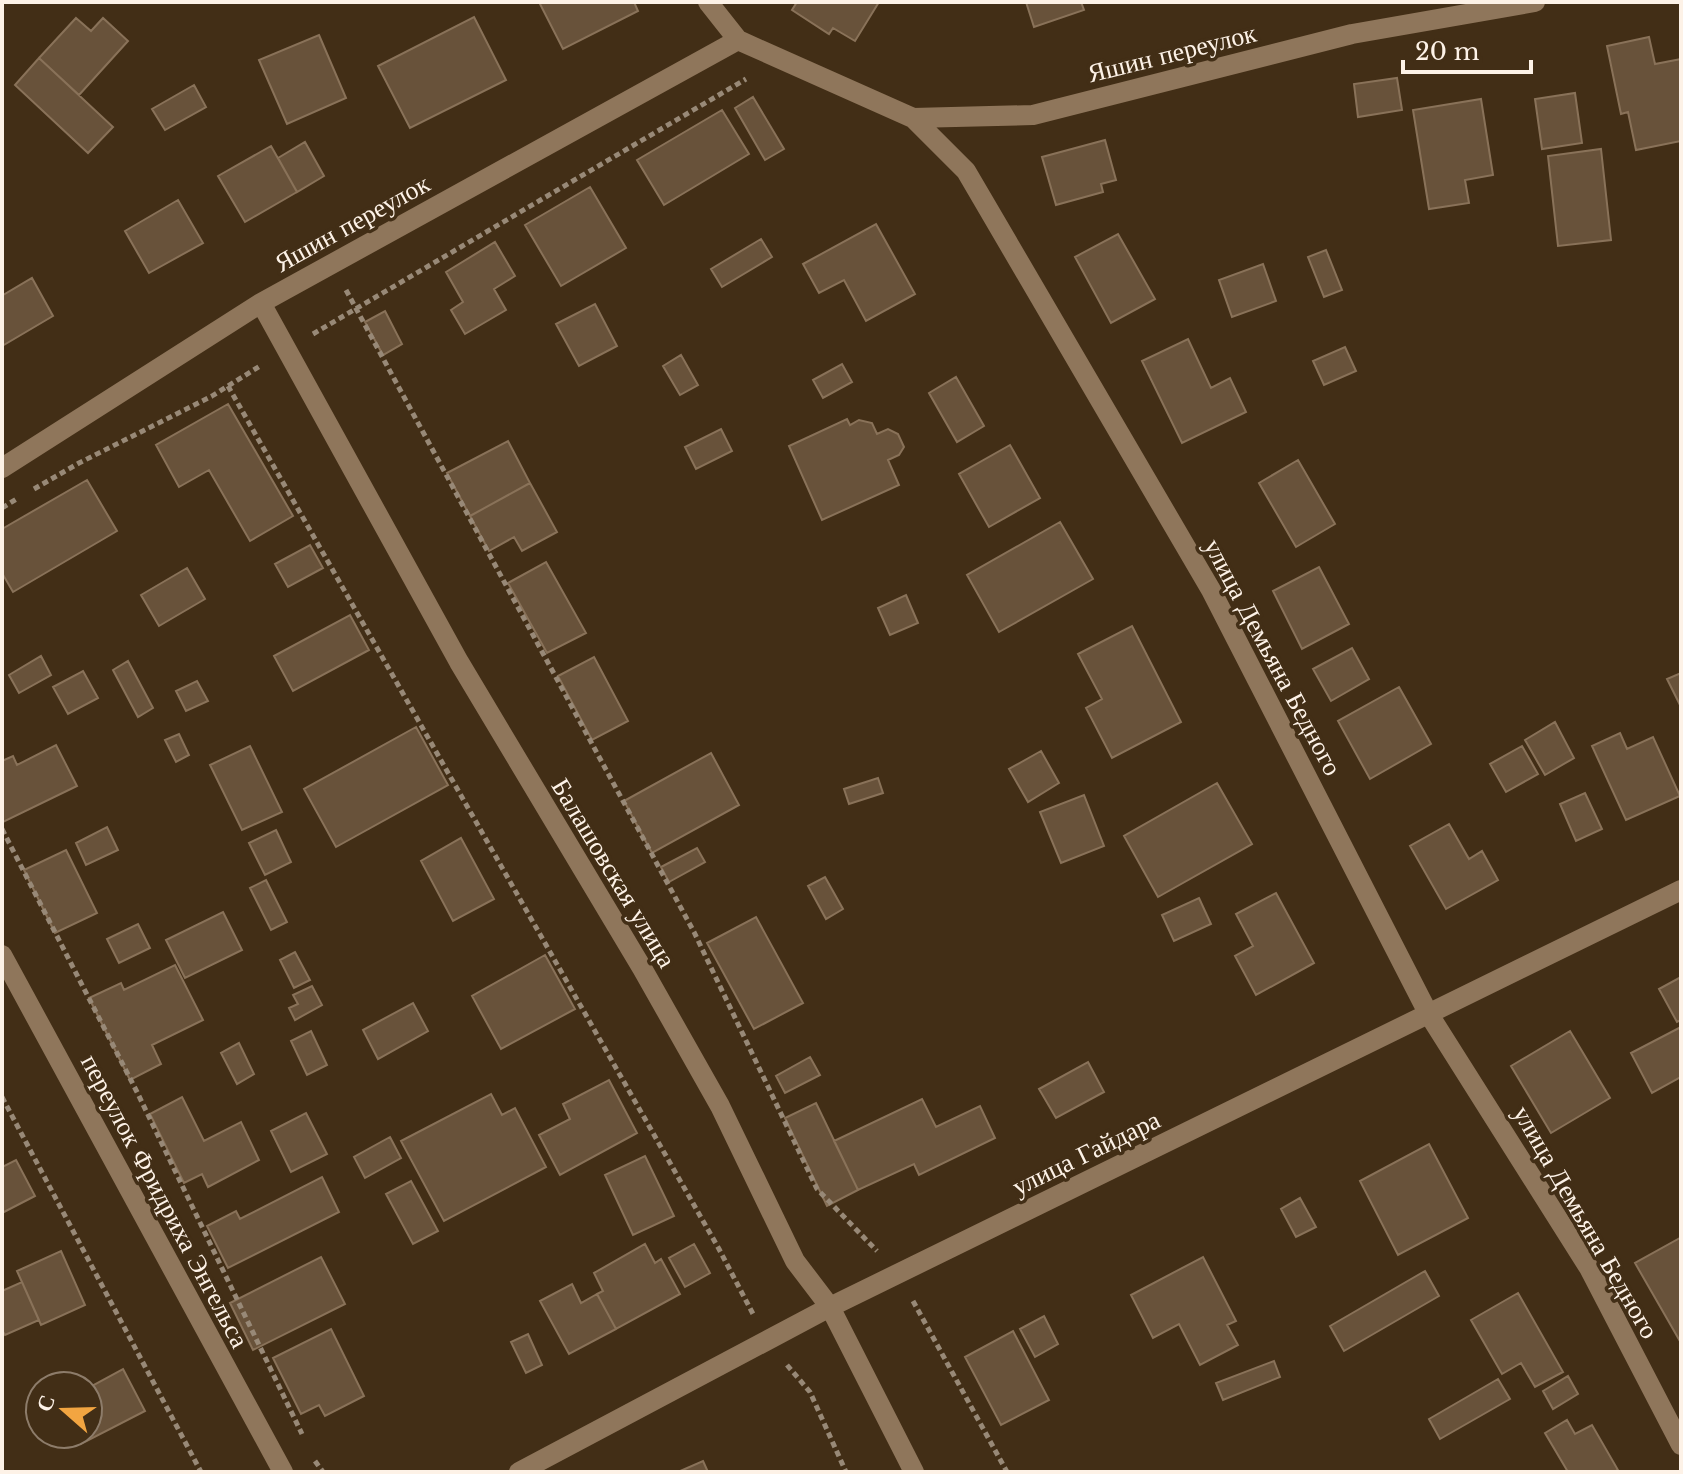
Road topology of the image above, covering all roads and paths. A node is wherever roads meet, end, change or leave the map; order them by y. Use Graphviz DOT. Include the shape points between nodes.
graph roads {
  1 [pos="708,2"];
  2 [pos="1535,2"];
  3 [pos="738,40"];
  4 [pos="781,59"];
  5 [pos="913,118"];
  6 [pos="332,264"];
  7 [pos="261,303"];
  8 [pos="356,308"];
  9 [pos="286,351"];
  10 [pos="228,386"];
  11 [pos="2,468"];
  12 [pos="2,508"];
  13 [pos="2,829"];
  14 [pos="1681,890"];
  15 [pos="2,955"];
  16 [pos="1428,1013"];
  17 [pos="2,1097"];
  18 [pos="899,1274"];
  19 [pos="830,1307"];
  20 [pos="767,1340"];
  21 [pos="304,1437"];
  22 [pos="1681,1445"];
  23 [pos="311,1452"];
  24 [pos="201,1472"];
  25 [pos="283,1472"];
  26 [pos="323,1472"];
  27 [pos="519,1472"];
  28 [pos="846,1472"];
  29 [pos="914,1472"];
  30 [pos="1007,1472"];
  1 -- 3 [label="street, улица Демьяна Бедного"];
  2 -- 5 [label="street, Яшин переулок" via="1352,34 1033,115"];
  3 -- 4 [label="street, улица Демьяна Бедного"];
  3 -- 6 [label="street, Яшин переулок"];
  4 -- 5 [label="street, улица Демьяна Бедного"];
  4 -- 8 [label="path"];
  5 -- 16 [label="street, улица Демьяна Бедного" via="966,171 1211,590"];
  6 -- 7 [label="street, Яшин переулок"];
  6 -- 8 [label="path"];
  7 -- 9 [label="street, Балашовская улица"];
  7 -- 11 [label="street, Яшин переулок"];
  8 -- 9 [label="path"];
  8 -- 18 [label="path" via="694,932 817,1189"];
  9 -- 10 [label="path"];
  9 -- 19 [label="street, Балашовская улица" via="459,662 720,1106 795,1261"];
  10 -- 12 [label="path"];
  10 -- 20 [label="path"];
  13 -- 21 [label="path"];
  14 -- 16 [label="street, улица Гайдара"];
  15 -- 25 [label="street, переулок Фридриха Энгельса"];
  16 -- 18 [label="street, улица Гайдара"];
  16 -- 22 [label="street, улица Демьяна Бедного" via="1589,1268"];
  17 -- 24 [label="path"];
  18 -- 19 [label="street, улица Гайдара"];
  18 -- 30 [label="path"];
  19 -- 20 [label="street, улица Гайдара"];
  19 -- 29 [label="street, Балашовская улица"];
  20 -- 27 [label="street, улица Гайдара"];
  20 -- 28 [label="path" via="810,1392"];
  23 -- 26 [label="path"];
}
